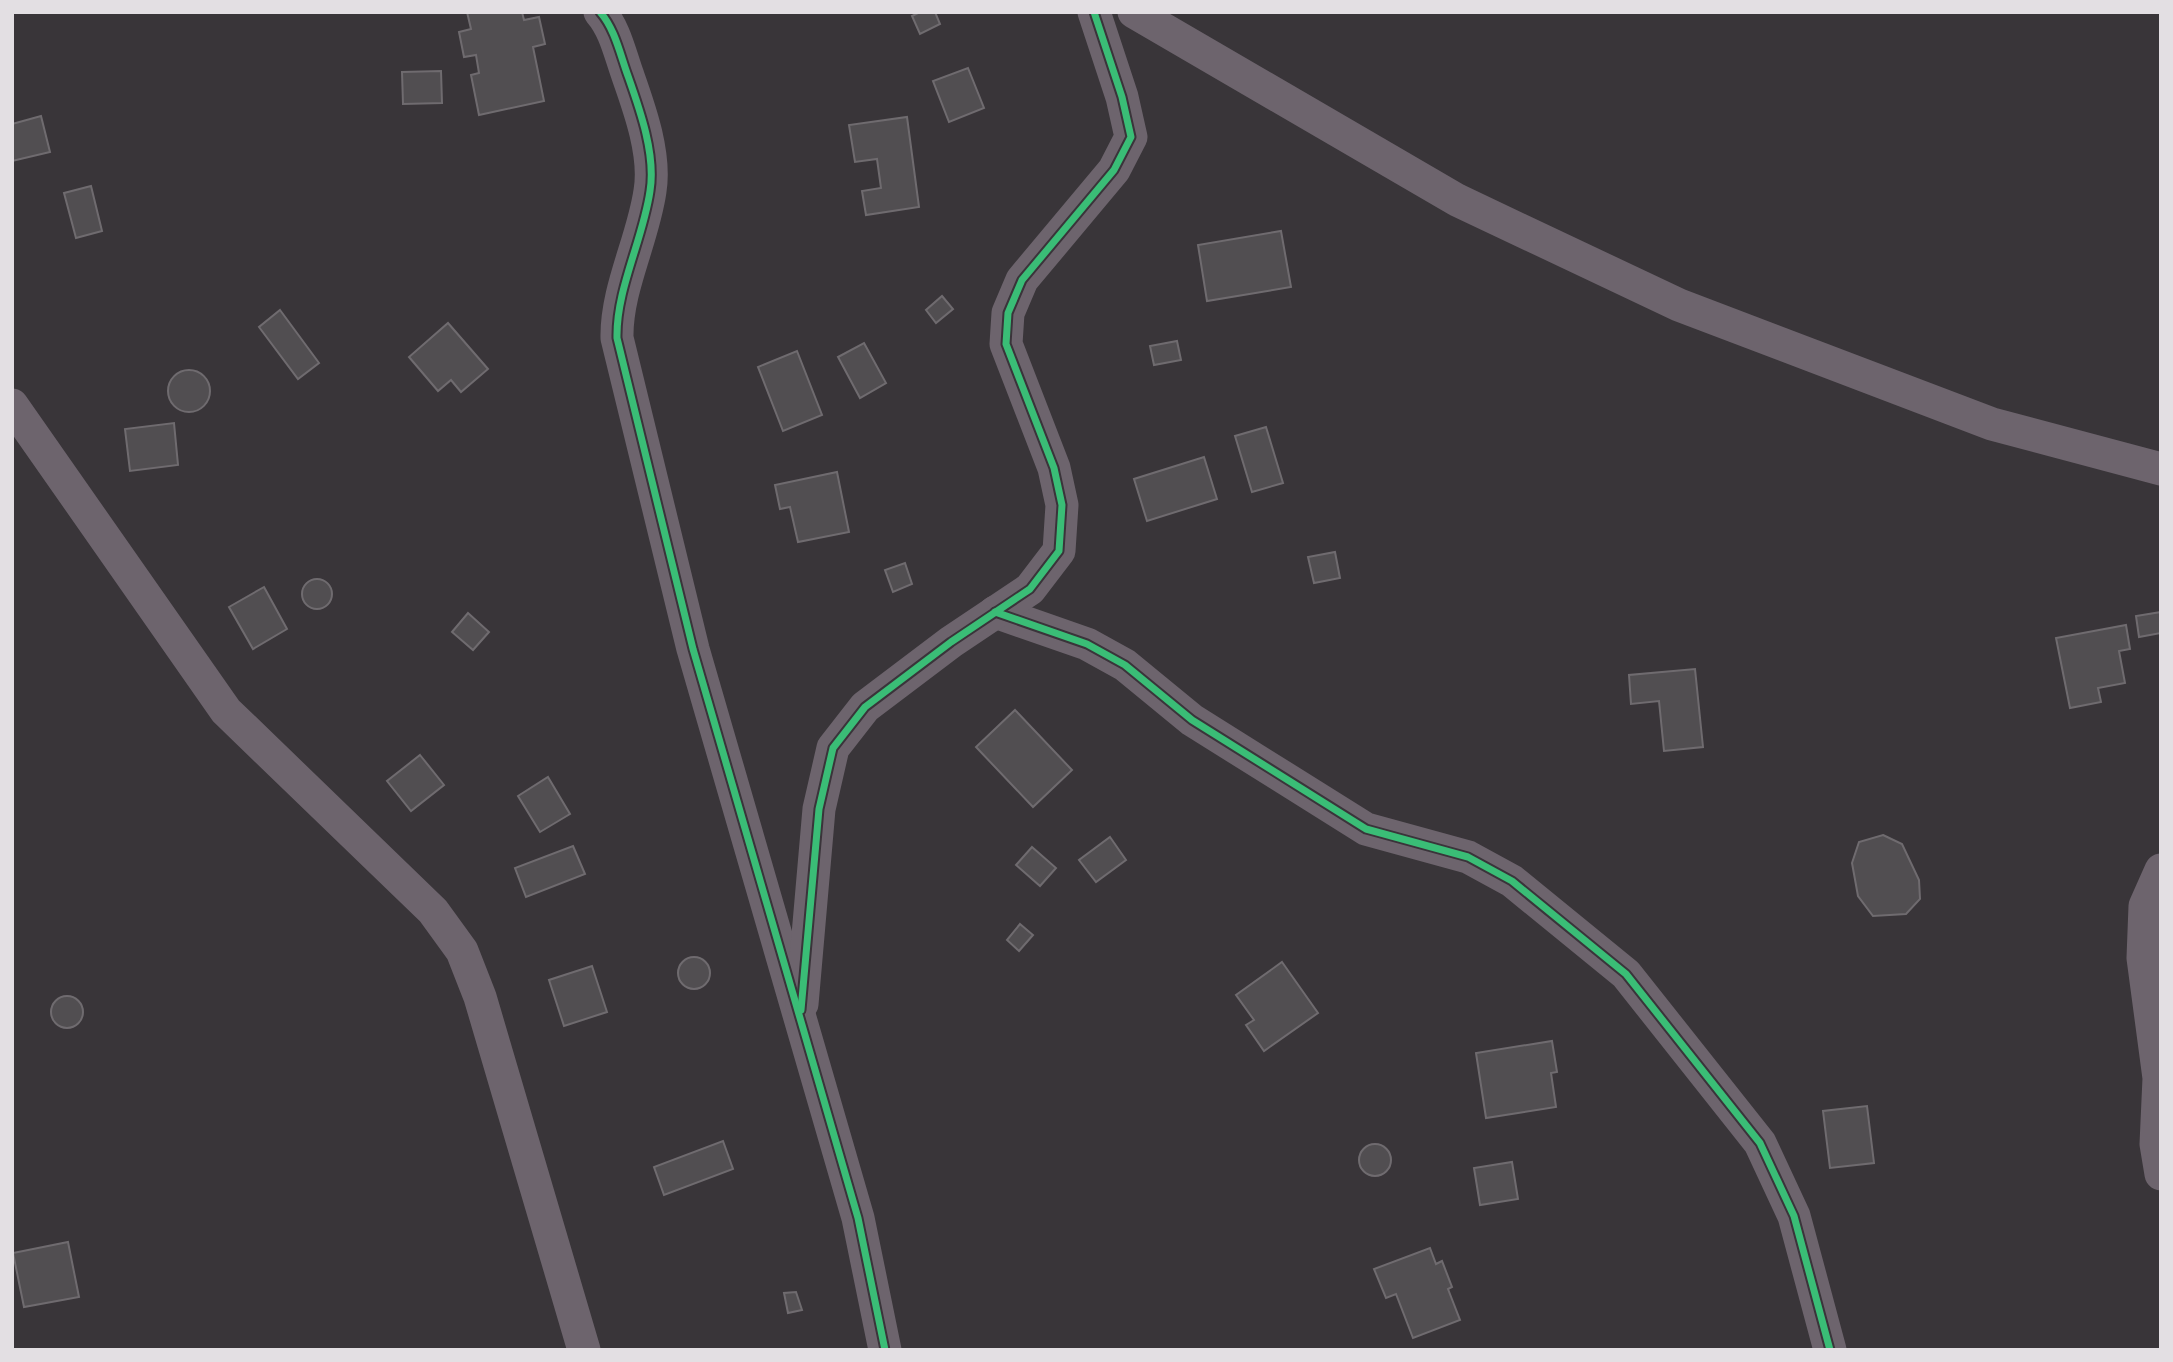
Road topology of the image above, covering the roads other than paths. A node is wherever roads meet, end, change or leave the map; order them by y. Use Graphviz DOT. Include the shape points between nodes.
graph roads {
  1 [pos="600,12"];
  2 [pos="1094,12"];
  3 [pos="1134,12"];
  4 [pos="12,405"];
  5 [pos="2161,469"];
  6 [pos="995,612"];
  7 [pos="2161,870"];
  8 [pos="800,1022"];
  9 [pos="2161,1174"];
  10 [pos="584,1350"];
  11 [pos="885,1350"];
  12 [pos="1830,1350"];
  1 -- 8 [label="street" via="608,21 634,91 648,145 651,189 616,316 617,338 692,649"];
  2 -- 6 [label="street" via="1131,137 1114,170 1022,280 1008,313 1006,344 1054,468 1062,505 1059,551 1030,589"];
  3 -- 5 [label="street" via="1457,200 1679,305 1992,424"];
  4 -- 10 [label="street" via="226,711 433,911 462,951 480,997"];
  6 -- 8 [label="street" via="865,707 833,748 819,808"];
  6 -- 12 [label="street" via="1087,644 1125,665 1192,720 1366,829 1468,857 1512,881 1626,974 1760,1143 1794,1216"];
  7 -- 9 [label="street" via="2145,905 2143,958 2159,1078 2156,1144"];
  8 -- 11 [label="street" via="858,1217"];
}
